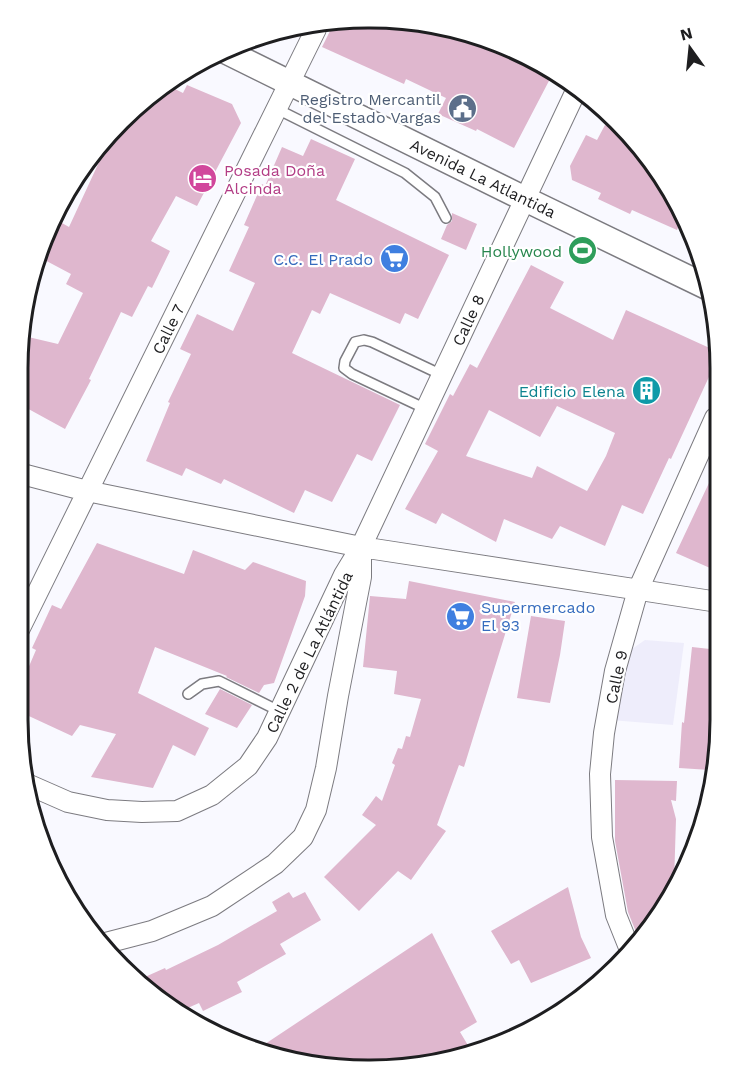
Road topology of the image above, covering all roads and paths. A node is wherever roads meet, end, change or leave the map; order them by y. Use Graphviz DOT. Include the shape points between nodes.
graph roads {
  1 [pos="314,33"];
  2 [pos="235,56"];
  3 [pos="290,83"];
  4 [pos="573,97"];
  5 [pos="277,109"];
  6 [pos="525,200"];
  7 [pos="446,218"];
  8 [pos="698,283"];
  9 [pos="442,375"];
  10 [pos="426,409"];
  11 [pos="710,429"];
  12 [pos="28,476"];
  13 [pos="87,491"];
  14 [pos="361,547"];
  15 [pos="638,590"];
  16 [pos="710,601"];
  17 [pos="28,613"];
  18 [pos="188,694"];
  19 [pos="281,712"];
  20 [pos="35,788"];
  21 [pos="111,942"];
  22 [pos="627,942"];
  1 -- 3 [label="street, Calle 7"];
  2 -- 3 [label="street, Avenida La Atlantida"];
  3 -- 5 [label="street, Calle 7"];
  3 -- 6 [label="street, Avenida La Atlantida"];
  4 -- 6 [label="street, Calle 8"];
  5 -- 7 [label="lane" via="405,173 435,197"];
  5 -- 13 [label="street, Calle 7"];
  6 -- 8 [label="street, Avenida La Atlantida"];
  6 -- 9 [label="street, Calle 8"];
  9 -- 10 [label="street, Calle 8"];
  9 -- 10 [label="lane" via="364,340 355,342 345,361 344,368 351,374"];
  10 -- 14 [label="street, Calle 8"];
  11 -- 15 [label="street, Calle 9"];
  12 -- 13 [label="street"];
  13 -- 14 [label="street"];
  13 -- 17 [label="street, Calle 7"];
  14 -- 15 [label="street"];
  14 -- 19 [label="street, Calle 2 de La Atlántida" via="344,575"];
  14 -- 21 [label="street" via="361,577 326,768 316,810 303,837 274,864 212,906 152,931"];
  15 -- 16 [label="street"];
  15 -- 22 [label="street, Calle 9" via="615,671 600,774 602,837 616,915"];
  18 -- 19 [label="lane" via="202,684 219,681"];
  19 -- 20 [label="street, Calle 2 de La Atlántida" via="248,766 212,795 177,811 106,810 68,802"];
}
